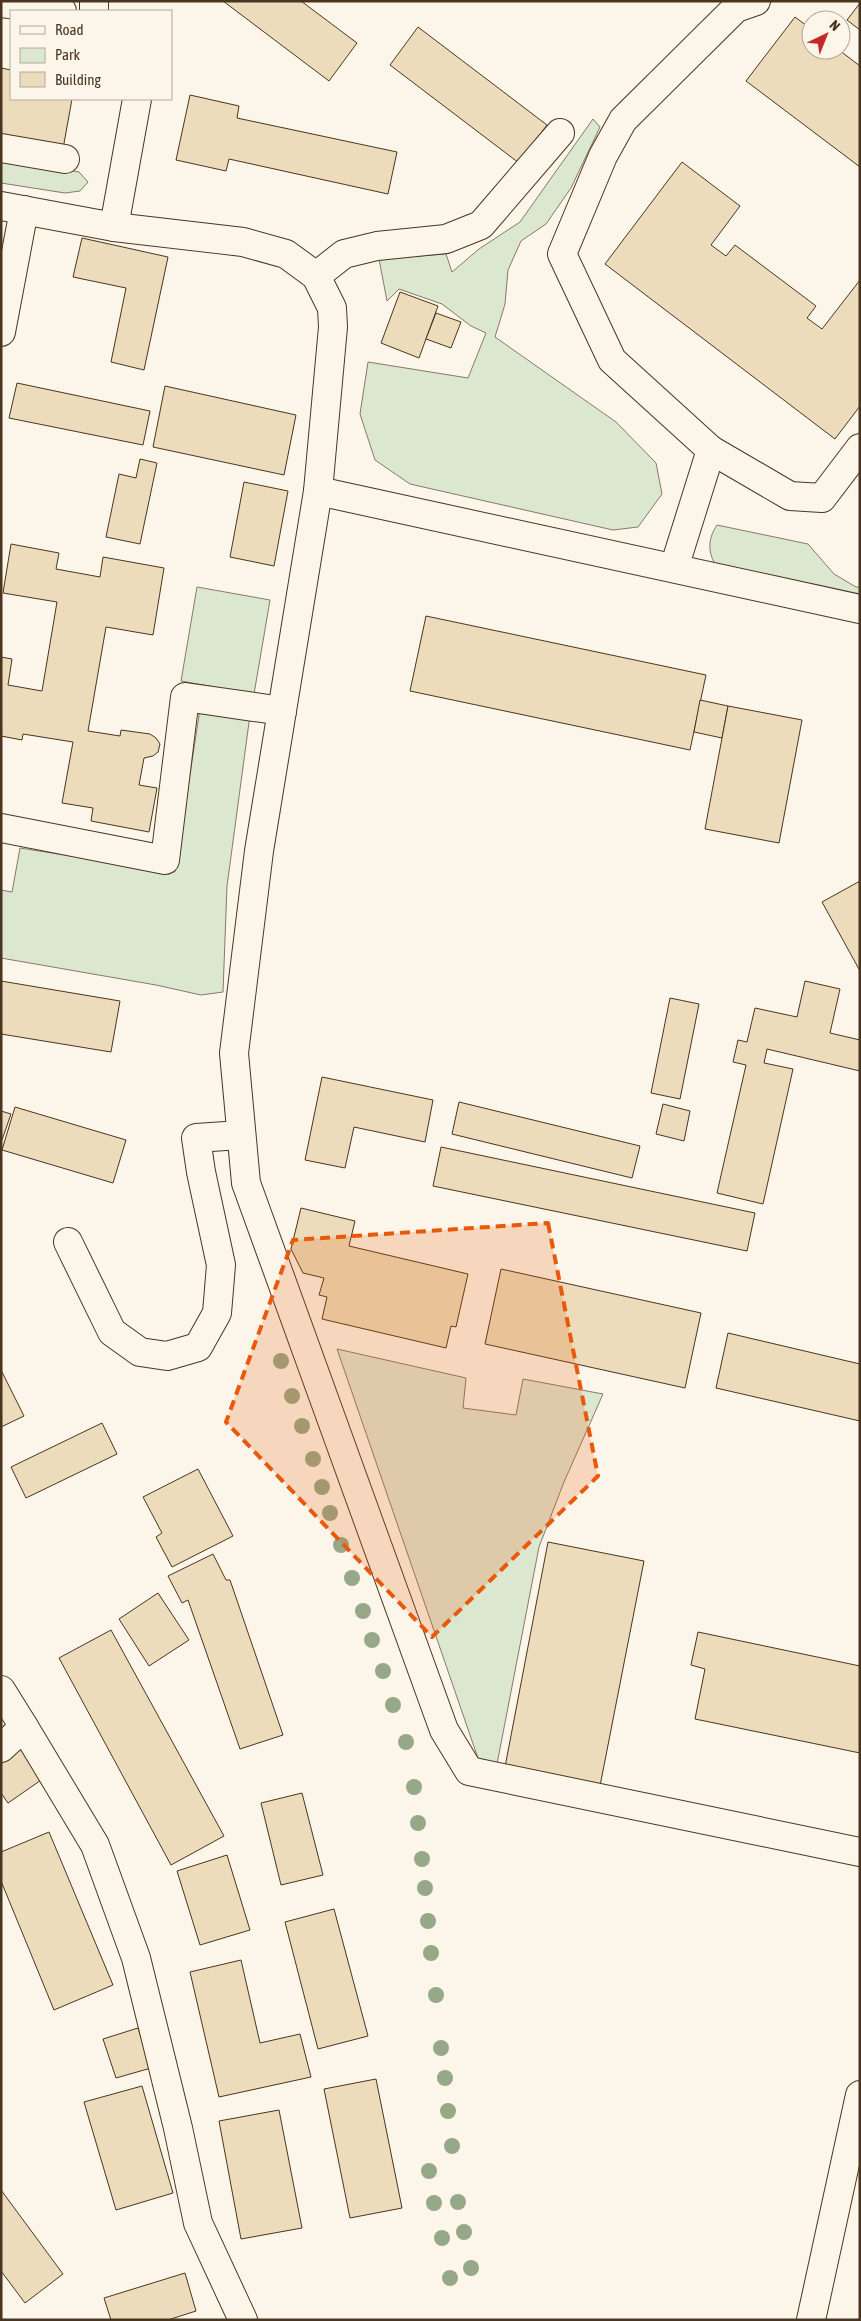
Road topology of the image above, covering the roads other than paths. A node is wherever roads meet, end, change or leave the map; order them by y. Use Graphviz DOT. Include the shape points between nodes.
graph roads {
  1 [pos="756,1"];
  2 [pos="1,3"];
  3 [pos="54,10"];
  4 [pos="137,100"];
  5 [pos="560,133"];
  6 [pos="1,148"];
  7 [pos="65,159"];
  8 [pos="13,208"];
  9 [pos="114,227"];
  10 [pos="316,276"];
  11 [pos="1,332"];
  12 [pos="860,448"];
  13 [pos="711,450"];
  14 [pos="318,491"];
  15 [pos="674,568"];
  16 [pos="860,609"];
  17 [pos="282,711"];
  18 [pos="1,828"];
  19 [pos="241,1136"];
  20 [pos="68,1242"];
  21 [pos="1,1690"];
  22 [pos="24,1727"];
  23 [pos="1,1748"];
  24 [pos="860,1852"];
  25 [pos="860,2094"];
  26 [pos="243,2320"];
  27 [pos="811,2320"];
  1 -- 13 [label="street" via="736,8 623,120 603,156 562,254 612,360"];
  2 -- 3 [label="street"];
  4 -- 9 [label="street"];
  5 -- 10 [label="street" via="481,226 446,239 377,246 344,254"];
  6 -- 7 [label="street"];
  8 -- 9 [label="street"];
  8 -- 11 [label="street"];
  9 -- 10 [label="street" via="243,242 286,254"];
  10 -- 14 [label="street" via="332,308"];
  12 -- 13 [label="street" via="822,498 790,496"];
  13 -- 15 [label="street"];
  14 -- 15 [label="street"];
  14 -- 17 [label="street"];
  15 -- 16 [label="street"];
  17 -- 18 [label="street" via="185,698 165,860"];
  17 -- 19 [label="street" via="259,852 234,1053"];
  19 -- 20 [label="street" via="196,1138 221,1265 217,1313 198,1347 167,1356 140,1352 112,1332"];
  19 -- 24 [label="street" via="246,1183 350,1474 444,1730 469,1770"];
  21 -- 22 [label="street"];
  22 -- 23 [label="street"];
  22 -- 26 [label="street" via="95,1845 136,1958 198,2222"];
  25 -- 27 [label="street"];
}
